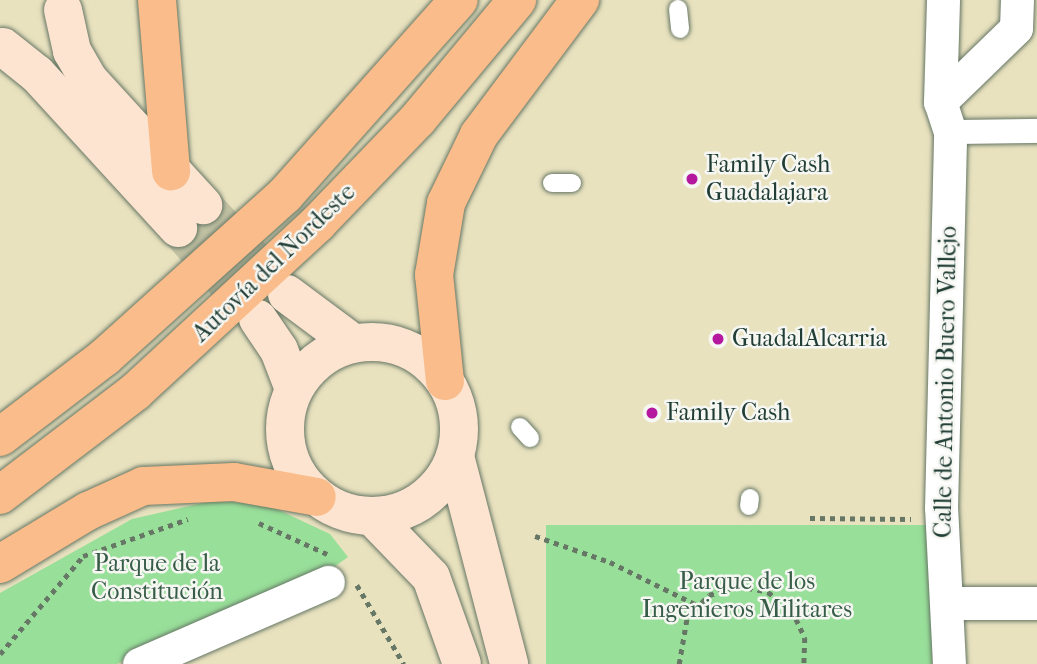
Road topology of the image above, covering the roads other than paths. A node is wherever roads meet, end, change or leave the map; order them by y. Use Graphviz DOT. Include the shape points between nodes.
graph roads {
  1 [pos="157,0"];
  2 [pos="426,0"];
  3 [pos="459,0"];
  4 [pos="517,0"];
  5 [pos="580,0"];
  6 [pos="943,0"];
  7 [pos="1017,0"];
  8 [pos="65,5"];
  9 [pos="678,9"];
  10 [pos="680,29"];
  11 [pos="2,47"];
  12 [pos="945,117"];
  13 [pos="1037,131"];
  14 [pos="171,171"];
  15 [pos="552,183"];
  16 [pos="572,183"];
  17 [pos="288,294"];
  18 [pos="258,319"];
  19 [pos="353,343"];
  20 [pos="445,381"];
  21 [pos="294,389"];
  22 [pos="0,412"];
  23 [pos="0,437"];
  24 [pos="455,456"];
  25 [pos="0,495"];
  26 [pos="317,497"];
  27 [pos="373,517"];
  28 [pos="0,564"];
  29 [pos="337,573"];
  30 [pos="948,603"];
  31 [pos="1037,603"];
  32 [pos="139,664"];
  33 [pos="462,664"];
  34 [pos="509,664"];
  35 [pos="949,664"];
  1 -- 14 [label="highway"];
  2 -- 22 [label="highway" via="327,120 215,232"];
  3 -- 23 [label="highway, Autovía del Nordeste" via="285,195 105,356"];
  4 -- 25 [label="highway, Autovía del Nordeste" via="418,119 318,223 135,392"];
  5 -- 20 [label="highway" via="479,135 446,203 434,275"];
  6 -- 12 [label="street, Calle de Antonio Buero Vallejo"];
  7 -- 12 [label="street" via="1016,28"];
  8 -- 11 [label="main road" via="27,41"];
  8 -- 14 [label="main road" via="72,51 88,79"];
  9 -- 10 [label="lane"];
  11 -- 14 [label="main road" via="190,216"];
  12 -- 13 [label="street"];
  12 -- 30 [label="street, Calle de Antonio Buero Vallejo" via="942,519"];
  15 -- 16 [label="lane"];
  17 -- 19 [label="main road"];
  18 -- 21 [label="main road" via="279,350"];
  19 -- 20 [label="main road" via="405,348"];
  19 -- 21 [label="main road" via="329,352"];
  20 -- 24 [label="main road" via="458,417"];
  21 -- 26 [label="main road" via="284,435 289,459"];
  24 -- 27 [label="main road" via="420,502"];
  24 -- 34 [label="main road"];
  26 -- 27 [label="main road"];
  26 -- 28 [label="highway" via="234,482 143,485"];
  27 -- 33 [label="main road" via="432,577"];
  29 -- 32 [label="street"];
  30 -- 31 [label="street"];
  30 -- 35 [label="street, Calle de Antonio Buero Vallejo"];
}
